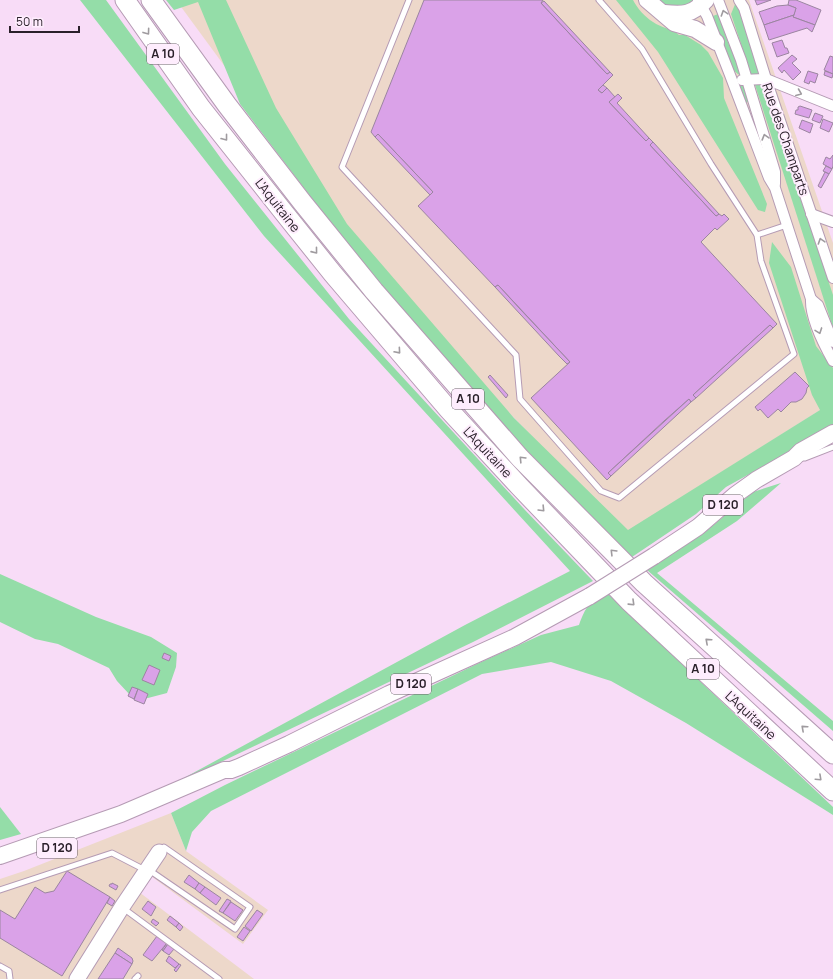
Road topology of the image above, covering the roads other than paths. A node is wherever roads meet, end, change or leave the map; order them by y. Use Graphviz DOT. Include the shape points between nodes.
graph roads {
  1 [pos="125,0"];
  2 [pos="151,0"];
  3 [pos="409,0"];
  4 [pos="599,0"];
  5 [pos="647,0"];
  6 [pos="718,0"];
  7 [pos="739,0"];
  8 [pos="702,2"];
  9 [pos="660,13"];
  10 [pos="716,42"];
  11 [pos="730,76"];
  12 [pos="747,80"];
  13 [pos="766,80"];
  14 [pos="833,106"];
  15 [pos="775,188"];
  16 [pos="812,214"];
  17 [pos="833,222"];
  18 [pos="787,225"];
  19 [pos="757,235"];
  20 [pos="833,278"];
  21 [pos="812,299"];
  22 [pos="833,342"];
  23 [pos="833,361"];
  24 [pos="833,433"];
  25 [pos="833,440"];
  26 [pos="833,446"];
  27 [pos="794,458"];
  28 [pos="833,754"];
  29 [pos="232,770"];
  30 [pos="833,791"];
  31 [pos="159,852"];
  32 [pos="0,856"];
  33 [pos="0,867"];
  34 [pos="146,869"];
  35 [pos="0,890"];
  36 [pos="122,907"];
  37 [pos="0,966"];
  38 [pos="10,979"];
  39 [pos="77,979"];
  40 [pos="219,979"];
  1 -- 30 [label="highway, L'Aquitaine / A 10, one-way" via="201,108 343,286 449,410 629,601"];
  28 -- 2 [label="highway, L'Aquitaine / A 10, one-way" via="644,583 520,458 374,291 302,202"];
  3 -- 19 [label="lane" via="342,166 516,355 520,399 601,491 619,498 794,354 761,261"];
  4 -- 19 [label="lane" via="642,49"];
  5 -- 9 [label="main road"];
  12 -- 6 [label="street, Rue des Champarts, one-way" via="742,60"];
  7 -- 13 [label="street, Rue des Champarts" via="744,8"];
  8 -- 9 [label="main road" via="694,11 685,14"];
  8 -- 10 [label="street, Rue des Champarts"];
  9 -- 10 [label="main road" via="674,23 695,29"];
  10 -- 11 [label="street, Rue des Champarts"];
  11 -- 12 [label="street, Rue des Champarts"];
  11 -- 15 [label="street, Rue des Champarts"];
  12 -- 13 [label="street"];
  15 -- 12 [label="street, Rue des Champarts, one-way" via="774,172"];
  13 -- 14 [label="street, one-way"];
  13 -- 16 [label="street, Rue des Champarts"];
  15 -- 18 [label="street, Rue des Champarts"];
  16 -- 17 [label="street"];
  20 -- 16 [label="street, Rue des Champarts, one-way"];
  18 -- 19 [label="lane"];
  18 -- 21 [label="street, Rue des Champarts"];
  21 -- 22 [label="street, Rue des Champarts" via="818,305"];
  21 -- 23 [label="street, Rue des Champarts, one-way" via="811,308"];
  24 -- 27 [label="main road" via="801,451"];
  25 -- 27 [label="main road, D 120" via="804,456"];
  26 -- 27 [label="lane" via="805,458"];
  27 -- 29 [label="main road, D 120, bridge" via="747,486 698,527 590,596 515,637 389,694"];
  29 -- 32 [label="main road, D 120" via="224,770 121,814"];
  29 -- 33 [label="main road, D 120" via="225,777 150,812"];
  31 -- 34 [label="street"];
  31 -- 34 [label="lane" via="164,847 250,907 235,928"];
  34 -- 35 [label="lane" via="112,853"];
  34 -- 36 [label="street"];
  36 -- 39 [label="street"];
  36 -- 40 [label="lane"];
  37 -- 38 [label="lane" via="9,971"];
}
